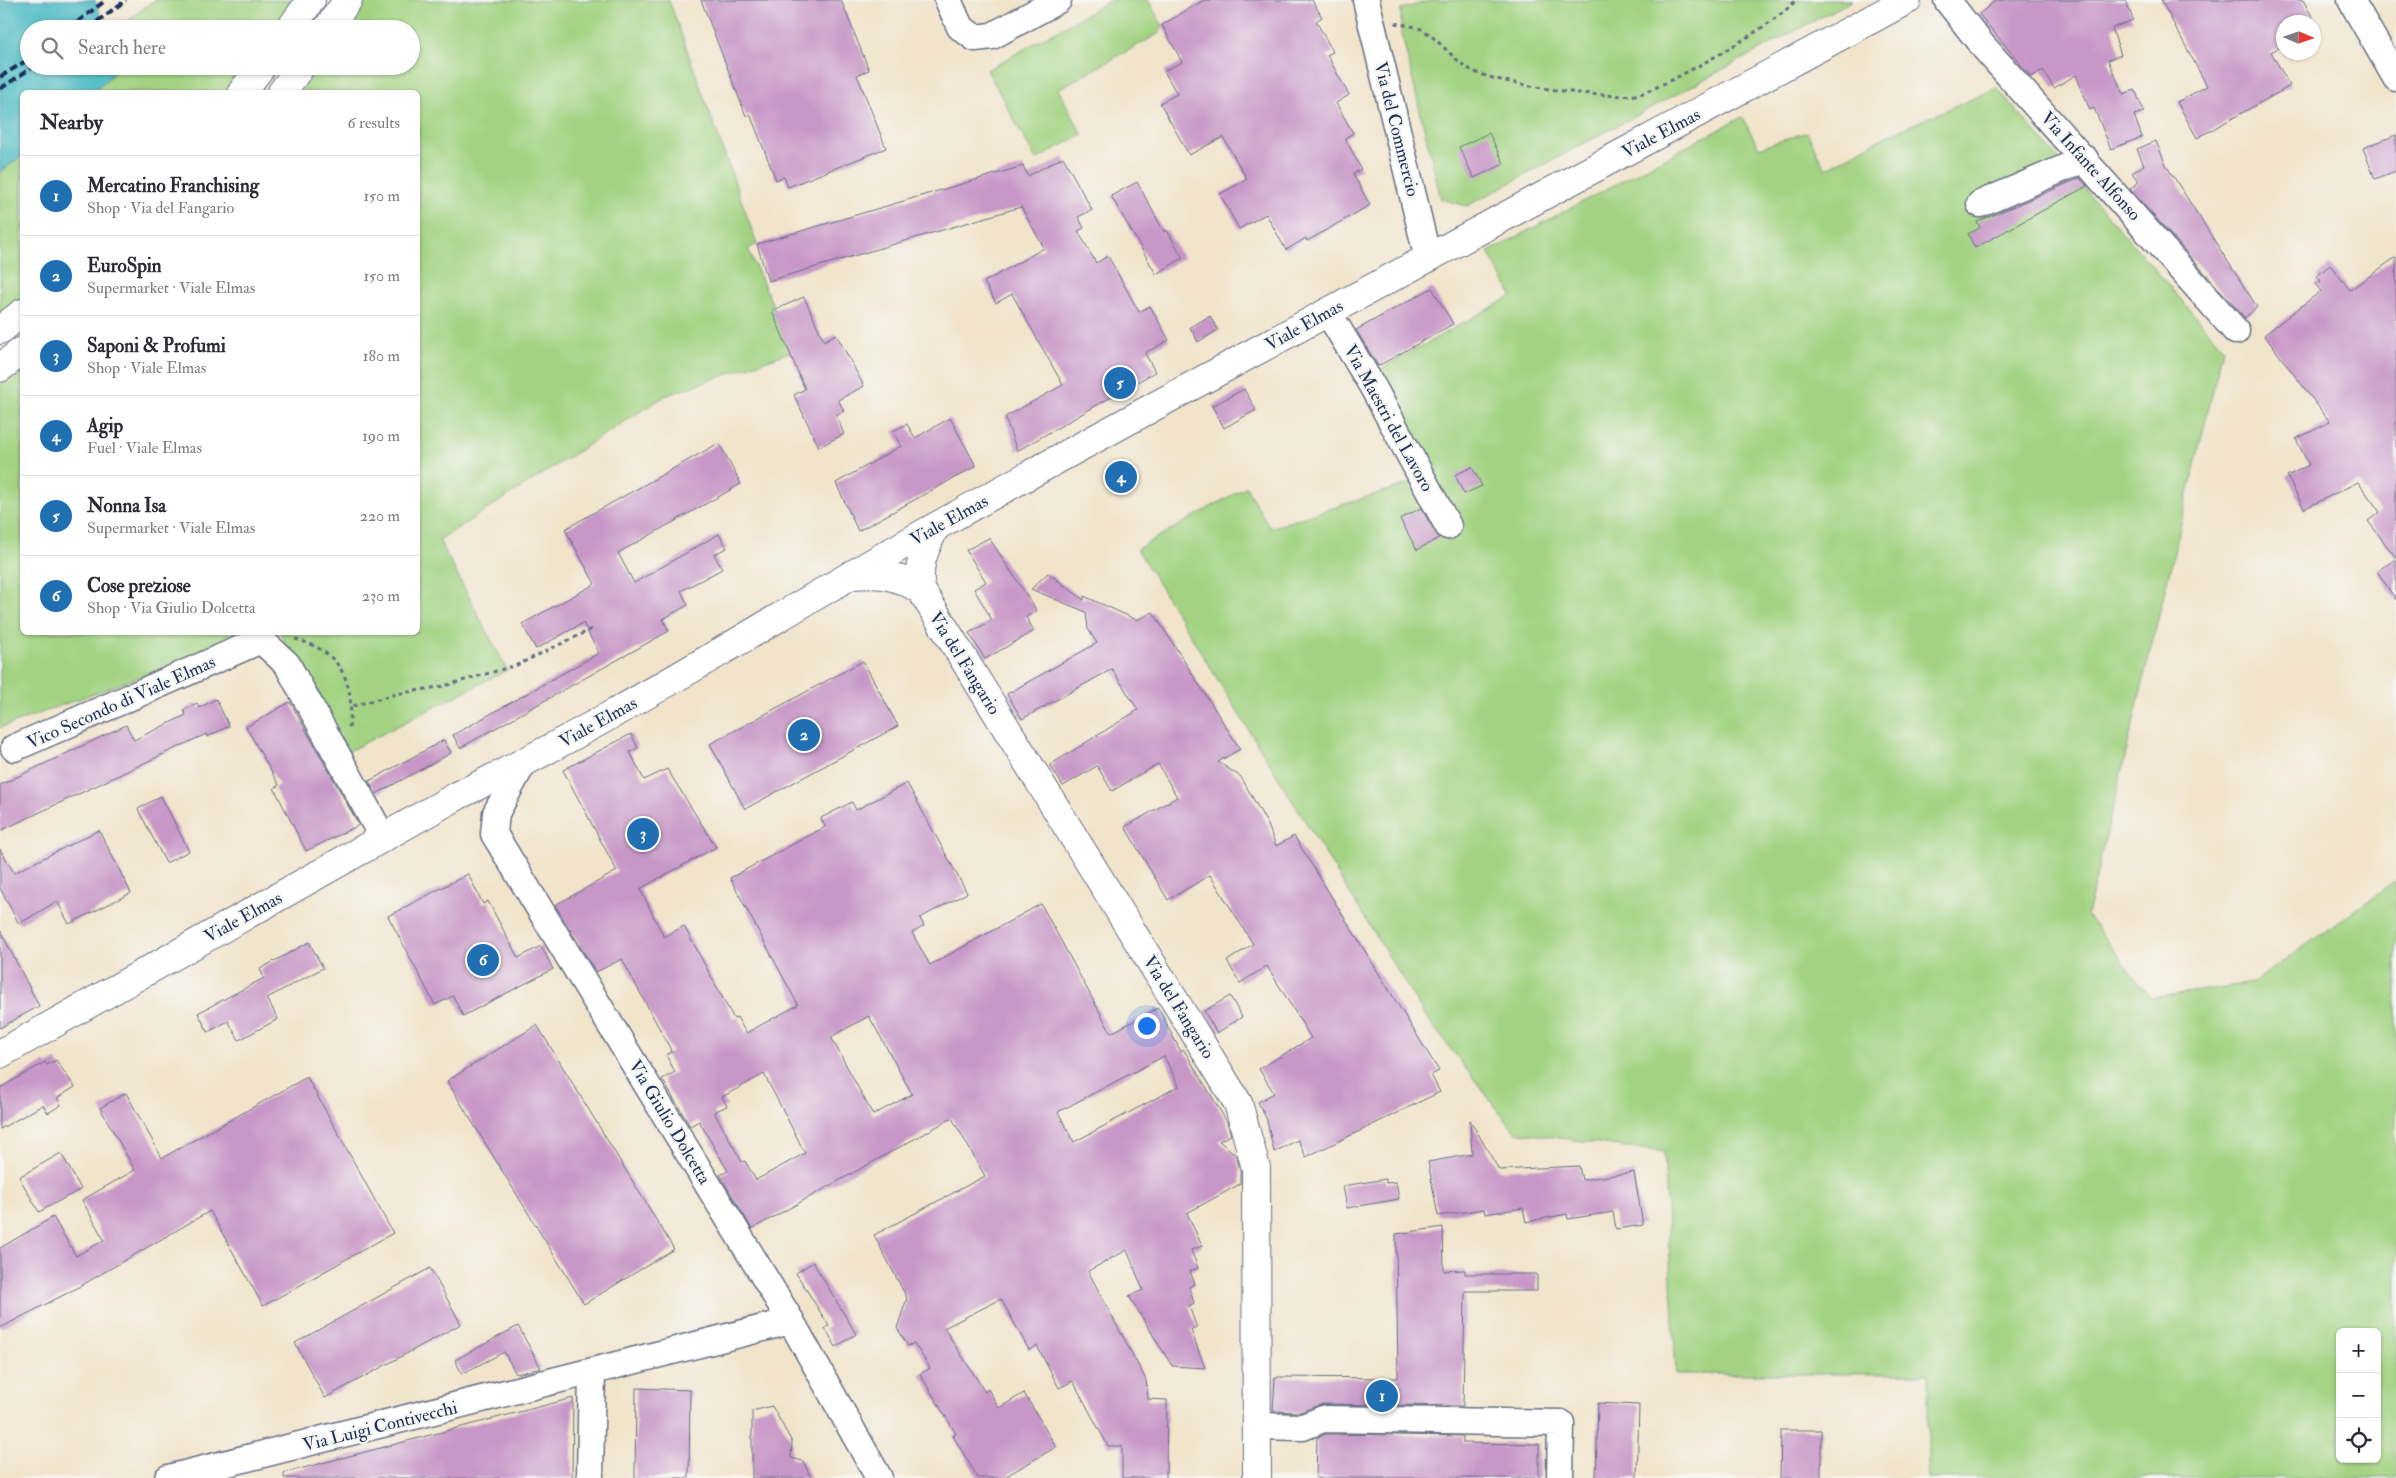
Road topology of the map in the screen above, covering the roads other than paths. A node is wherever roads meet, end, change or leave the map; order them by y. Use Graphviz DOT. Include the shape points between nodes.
graph roads {
  1 [pos="311,0"];
  2 [pos="348,0"];
  3 [pos="948,0"];
  4 [pos="1058,0"];
  5 [pos="1907,0"];
  6 [pos="1947,0"];
  7 [pos="2351,0"];
  8 [pos="1368,8"];
  9 [pos="297,20"];
  10 [pos="334,20"];
  11 [pos="255,75"];
  12 [pos="294,75"];
  13 [pos="2396,78"];
  14 [pos="244,90"];
  15 [pos="283,90"];
  16 [pos="2085,159"];
  17 [pos="1980,204"];
  18 [pos="1428,259"];
  19 [pos="1328,312"];
  20 [pos="20,315"];
  21 [pos="0,330"];
  22 [pos="2236,331"];
  23 [pos="20,353"];
  24 [pos="0,368"];
  25 [pos="1448,526"];
  26 [pos="935,527"];
  27 [pos="851,575"];
  28 [pos="921,590"];
  29 [pos="14,748"];
  30 [pos="522,765"];
  31 [pos="383,838"];
  32 [pos="0,1054"];
  33 [pos="792,1322"];
  34 [pos="592,1373"];
  35 [pos="1257,1426"];
  36 [pos="168,1478"];
  37 [pos="590,1478"];
  38 [pos="879,1478"];
  39 [pos="1256,1478"];
  40 [pos="1560,1478"];
  1 -- 9 [label="main road"];
  2 -- 10 [label="main road"];
  3 -- 4 [label="street" via="960,27 975,38 992,36"];
  5 -- 18 [label="main road, Viale Elmas"];
  6 -- 16 [label="street, Via Infante Alfonso" via="1982,45"];
  7 -- 13 [label="street"];
  8 -- 18 [label="street, Via del Commercio"];
  11 -- 14 [label="main road"];
  12 -- 15 [label="main road"];
  16 -- 17 [label="street"];
  16 -- 22 [label="street, Via Infante Alfonso"];
  18 -- 19 [label="main road, Viale Elmas"];
  19 -- 25 [label="street, Via Maestri del Lavoro"];
  19 -- 26 [label="main road, Viale Elmas"];
  20 -- 21 [label="main road"];
  23 -- 24 [label="main road"];
  26 -- 27 [label="main road, Viale Elmas"];
  26 -- 28 [label="main road, Via del Fangario" via="918,571"];
  27 -- 28 [label="main road, Via del Fangario" via="877,573 893,576"];
  27 -- 30 [label="main road, Viale Elmas"];
  28 -- 35 [label="main road, Via del Fangario" via="1238,1103 1256,1168"];
  29 -- 31 [label="street, Vico Secondo di Viale Elmas" via="261,640 287,664"];
  30 -- 31 [label="main road, Viale Elmas"];
  30 -- 33 [label="street, Via Giulio Dolcetta" via="496,813 494,834"];
  31 -- 32 [label="main road, Viale Elmas"];
  33 -- 34 [label="street, Via Luigi Contivecchi"];
  33 -- 38 [label="street, Via Giulio Dolcetta"];
  34 -- 36 [label="street, Via Luigi Contivecchi"];
  34 -- 37 [label="street"];
  35 -- 39 [label="main road, Via del Fangario"];
  35 -- 40 [label="street" via="1303,1427 1323,1419 1561,1423"];
}
